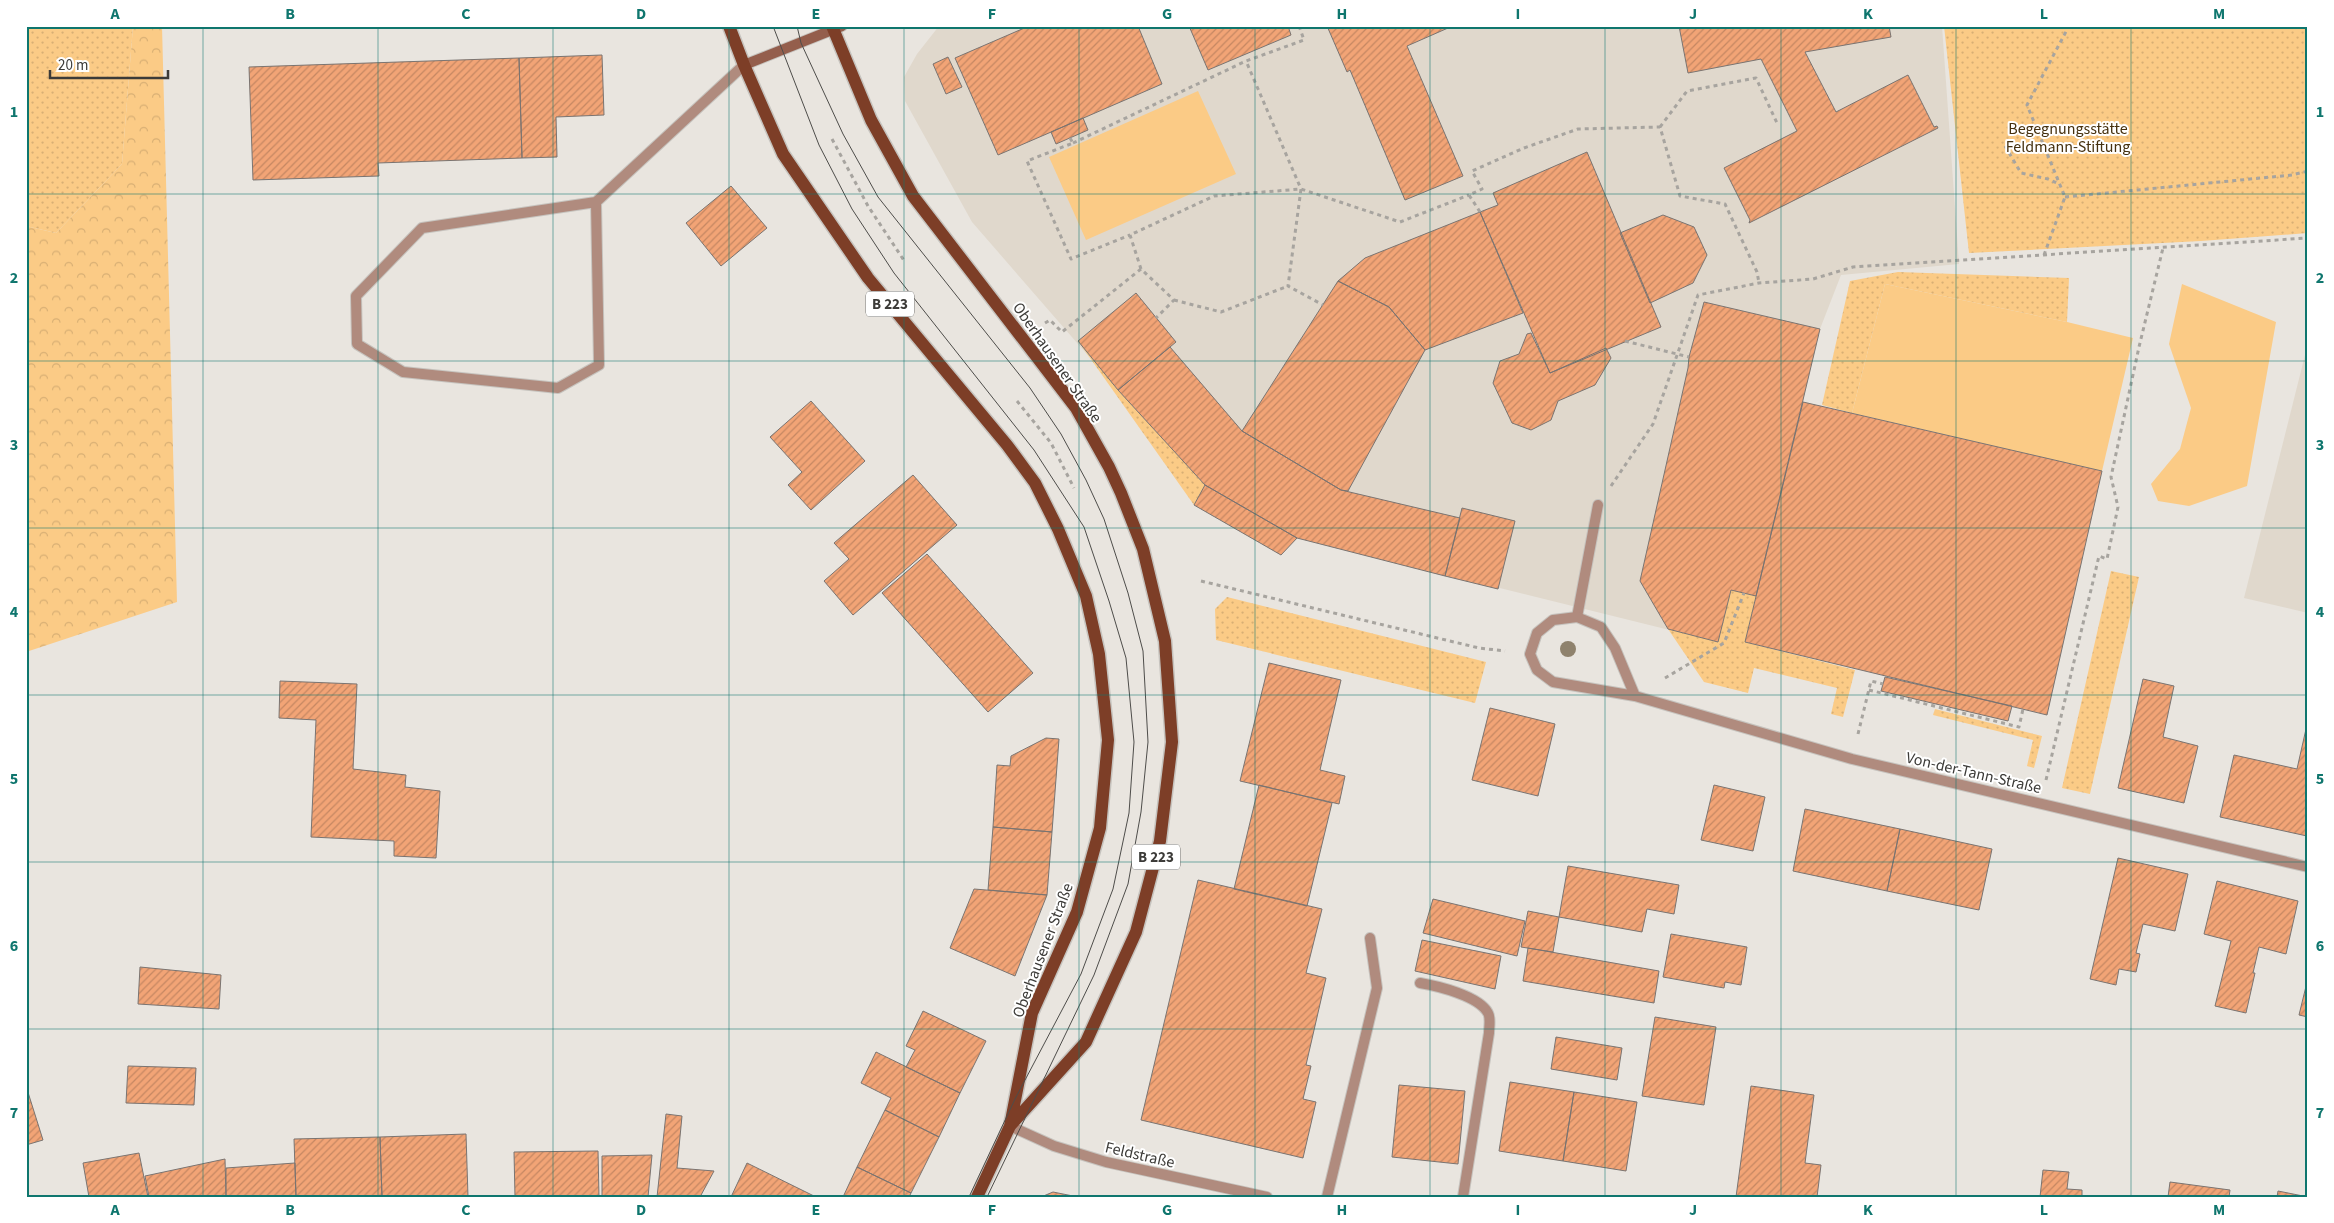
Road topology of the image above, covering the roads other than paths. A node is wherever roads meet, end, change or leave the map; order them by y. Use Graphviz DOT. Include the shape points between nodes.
graph roads {
  1 [pos="729,26"];
  2 [pos="836,28"];
  3 [pos="744,65"];
  4 [pos="596,202"];
  5 [pos="1598,505"];
  6 [pos="1577,618"];
  7 [pos="1635,696"];
  8 [pos="2308,867"];
  9 [pos="1370,938"];
  10 [pos="1420,983"];
  11 [pos="1010,1126"];
  12 [pos="976,1197"];
  13 [pos="1267,1197"];
  14 [pos="1327,1197"];
  15 [pos="1463,1197"];
  1 -- 3 [label="main road, Oberhausener Straße / B 223"];
  2 -- 3 [label="street"];
  2 -- 11 [label="main road, Oberhausener Straße / B 223" via="871,120 913,196 1076,408 1121,493 1142,549 1165,641 1172,742 1160,841 1136,932 1086,1042"];
  3 -- 4 [label="street"];
  3 -- 11 [label="main road, Oberhausener Straße / B 223" via="783,154 868,278 1035,483 1086,596 1099,654 1108,740 1100,828 1077,912 1032,1013"];
  4 -- 4 [label="street" via="422,228 356,296 357,344 403,372 558,388 599,365"];
  5 -- 6 [label="street"];
  6 -- 7 [label="street" via="1601,627 1615,648"];
  6 -- 7 [label="street, Von-der-Tann-Straße" via="1553,620 1537,633 1530,654 1537,670 1553,682"];
  7 -- 8 [label="street, Von-der-Tann-Straße" via="1852,759"];
  9 -- 14 [label="street" via="1377,988"];
  10 -- 15 [label="street" via="1446,988 1482,1006 1489,1014 1489,1033"];
  11 -- 12 [label="main road, Oberhausener Straße / B 223"];
  11 -- 13 [label="street, Feldstraße" via="1054,1146 1106,1162"];
}
